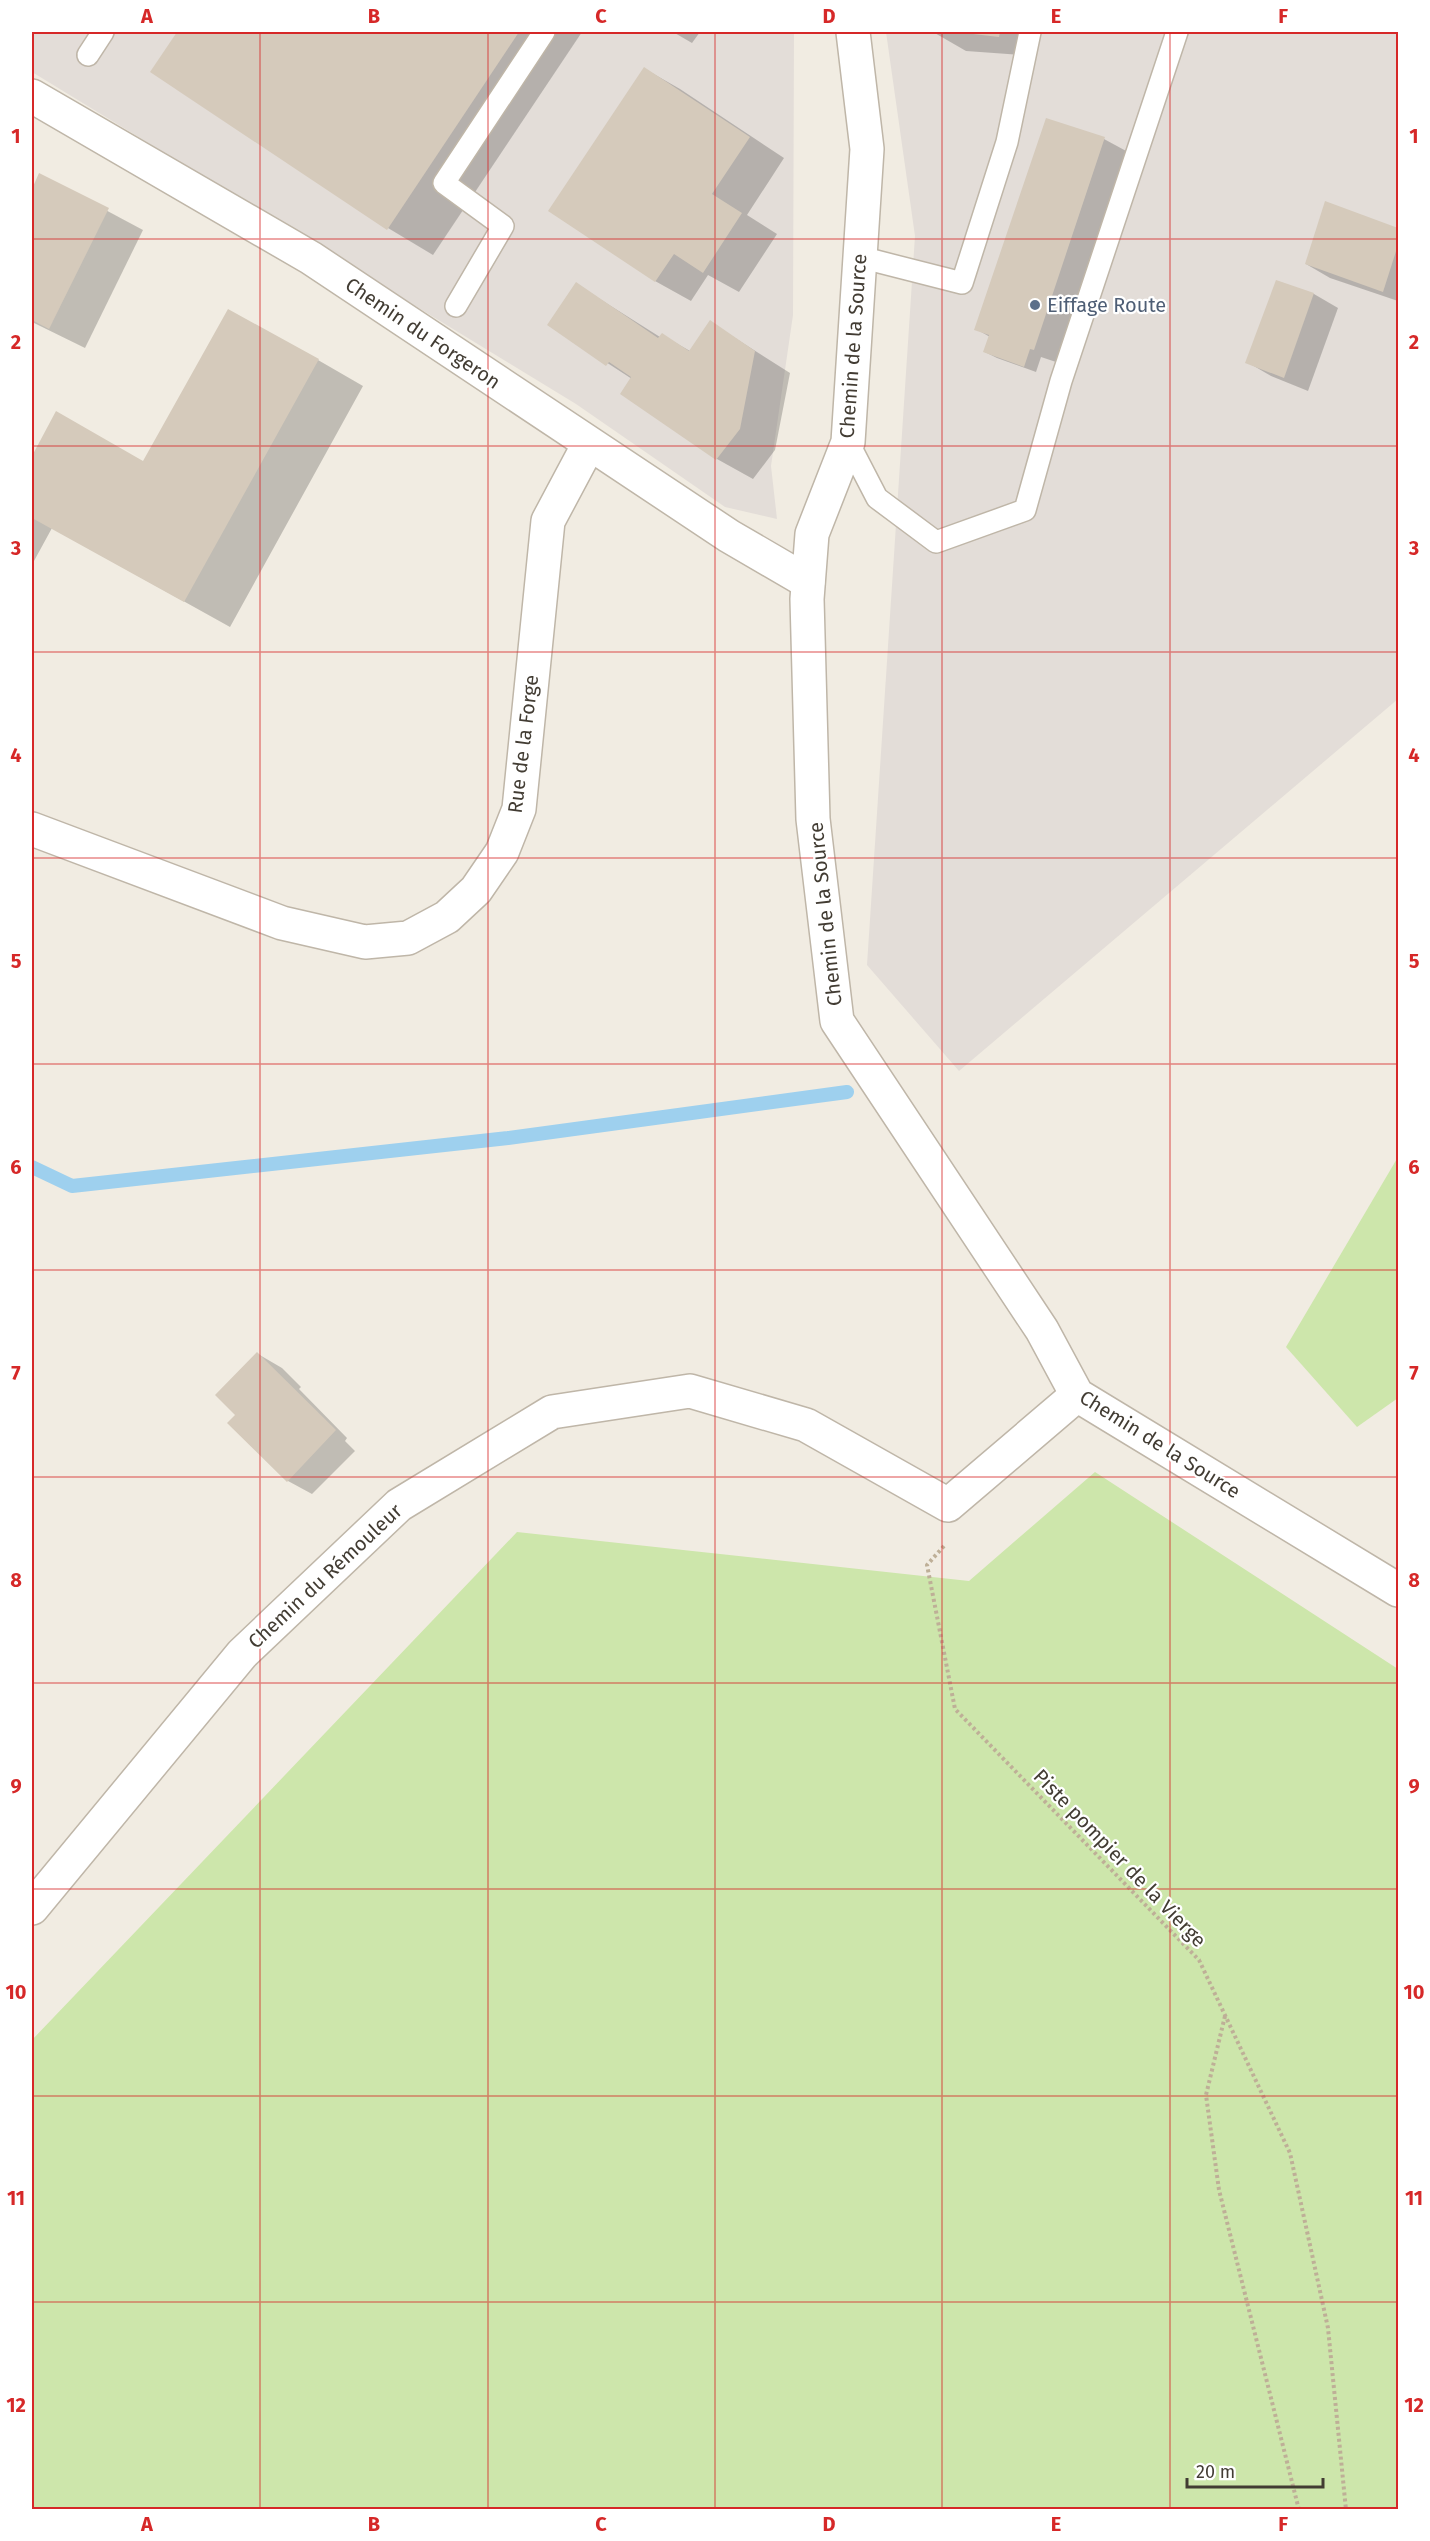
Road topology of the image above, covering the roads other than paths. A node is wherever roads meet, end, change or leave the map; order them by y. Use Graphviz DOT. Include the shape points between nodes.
graph roads {
  1 [pos="103,32"];
  2 [pos="544,32"];
  3 [pos="853,32"];
  4 [pos="1030,32"];
  5 [pos="1177,32"];
  6 [pos="88,55"];
  7 [pos="32,96"];
  8 [pos="860,257"];
  9 [pos="456,306"];
  10 [pos="848,442"];
  11 [pos="589,444"];
  12 [pos="808,582"];
  13 [pos="32,829"];
  14 [pos="1077,1395"];
  15 [pos="1398,1590"];
  16 [pos="32,1908"];
  1 -- 6 [label="lane"];
  2 -- 9 [label="lane" via="444,183 503,226"];
  3 -- 8 [label="street, Chemin de la Source" via="867,149"];
  4 -- 8 [label="lane" via="1007,142 962,283"];
  5 -- 10 [label="lane" via="1061,381 1025,510 936,543 877,498"];
  7 -- 11 [label="street, Chemin du Forgeron" via="310,258"];
  8 -- 10 [label="street, Chemin de la Source"];
  10 -- 12 [label="street, Chemin de la Source" via="812,534"];
  11 -- 12 [label="street, Chemin du Forgeron" via="729,536"];
  11 -- 13 [label="street, Rue de la Forge" via="548,521 519,809 502,852 476,890 447,917 408,938 365,942 282,923"];
  12 -- 14 [label="street, Chemin de la Source" via="813,819 837,1021 1042,1330"];
  14 -- 15 [label="street, Chemin de la Source"];
  14 -- 16 [label="street, Chemin du Rémouleur" via="948,1505 806,1425 690,1391 552,1412 399,1505 250,1646"];
}
